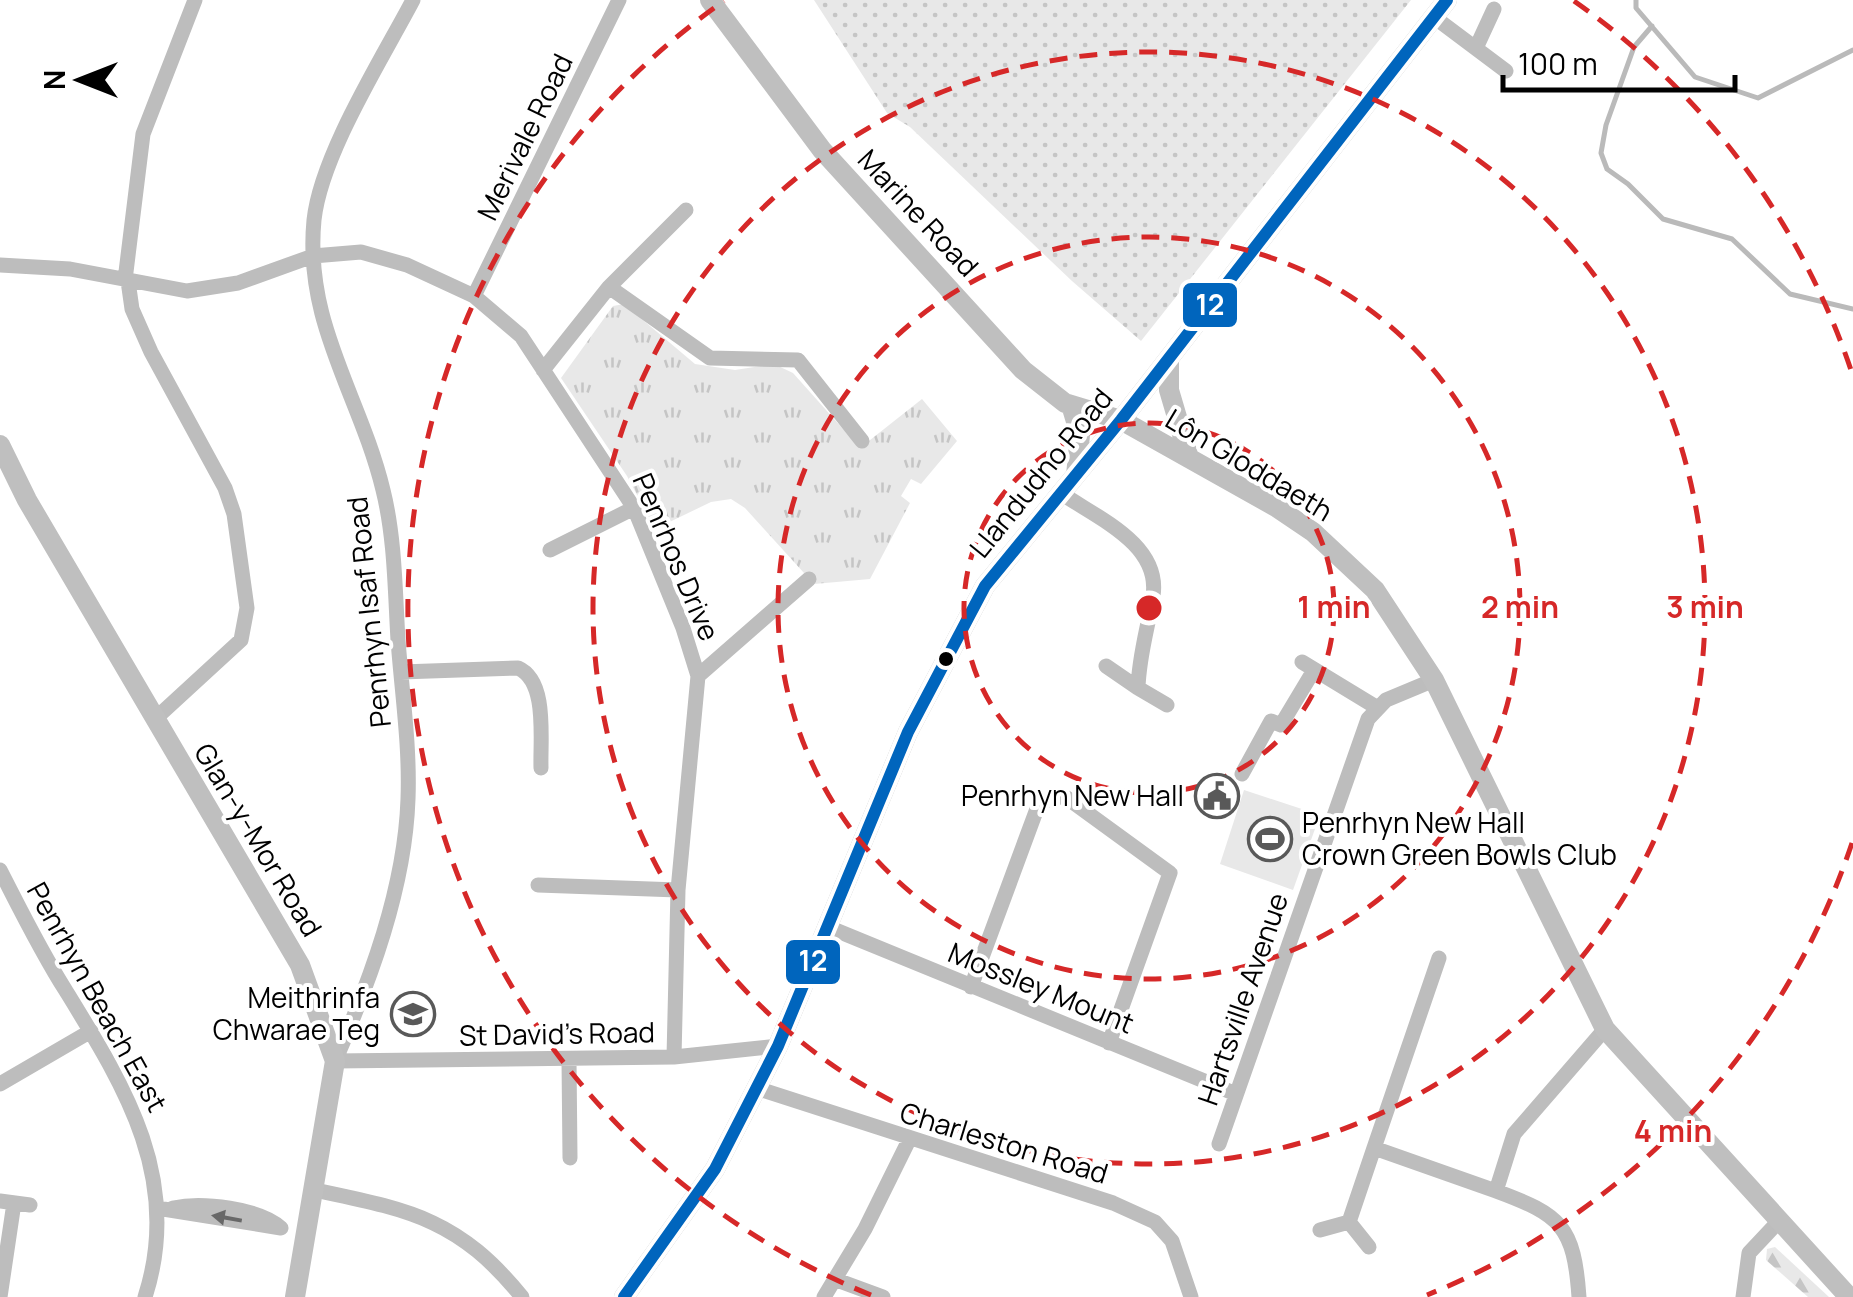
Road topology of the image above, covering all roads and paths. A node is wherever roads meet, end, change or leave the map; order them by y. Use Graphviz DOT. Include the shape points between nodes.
graph roads {
  1 [pos="195,0"];
  2 [pos="414,0"];
  3 [pos="619,0"];
  4 [pos="710,0"];
  5 [pos="1441,8"];
  6 [pos="1494,8"];
  7 [pos="1476,48"];
  8 [pos="1506,71"];
  9 [pos="686,210"];
  10 [pos="313,256"];
  11 [pos="0,264"];
  12 [pos="126,280"];
  13 [pos="609,288"];
  14 [pos="474,296"];
  15 [pos="1169,358"];
  16 [pos="544,370"];
  17 [pos="1071,405"];
  18 [pos="1121,420"];
  19 [pos="862,441"];
  20 [pos="0,445"];
  21 [pos="1189,458"];
  22 [pos="1076,475"];
  23 [pos="1061,493"];
  24 [pos="634,508"];
  25 [pos="550,550"];
  26 [pos="809,578"];
  27 [pos="1106,666"];
  28 [pos="401,672"];
  29 [pos="698,676"];
  30 [pos="1434,680"];
  31 [pos="1138,688"];
  32 [pos="1167,705"];
  33 [pos="1376,707"];
  34 [pos="155,719"];
  35 [pos="545,758"];
  36 [pos="1242,774"];
  37 [pos="0,870"];
  38 [pos="538,885"];
  39 [pos="678,890"];
  40 [pos="16,902"];
  41 [pos="0,912"];
  42 [pos="828,927"];
  43 [pos="1439,958"];
  44 [pos="971,987"];
  45 [pos="1606,1029"];
  46 [pos="90,1031"];
  47 [pos="1109,1043"];
  48 [pos="778,1046"];
  49 [pos="674,1057"];
  50 [pos="569,1060"];
  51 [pos="336,1062"];
  52 [pos="0,1084"];
  53 [pos="756,1088"];
  54 [pos="1236,1094"];
  55 [pos="909,1140"];
  56 [pos="1218,1144"];
  57 [pos="1374,1148"];
  58 [pos="570,1158"];
  59 [pos="315,1190"];
  60 [pos="1496,1191"];
  61 [pos="15,1203"];
  62 [pos="165,1208"];
  63 [pos="1780,1220"];
  64 [pos="1349,1222"];
  65 [pos="1320,1230"];
  66 [pos="306,1233"];
  67 [pos="1369,1246"];
  68 [pos="834,1279"];
  69 [pos="0,1296"];
  70 [pos="145,1297"];
  71 [pos="295,1297"];
  72 [pos="522,1297"];
  73 [pos="624,1297"];
  74 [pos="824,1297"];
  75 [pos="883,1297"];
  76 [pos="1191,1297"];
  77 [pos="1579,1297"];
  78 [pos="1743,1297"];
  79 [pos="1849,1297"];
  1 -- 12 [label="street" via="143,134"];
  2 -- 10 [label="street, Penrhyn Isaf Road" via="330,162 317,198"];
  3 -- 14 [label="street, Merivale Road"];
  4 -- 17 [label="street, Marine Road" via="822,150 1023,370"];
  5 -- 7 [label="street"];
  5 -- 15 [label="street, Llandudno Road"];
  6 -- 7 [label="street"];
  7 -- 8 [label="street"];
  9 -- 13 [label="street"];
  10 -- 12 [label="street, Penrhos Drive" via="238,283 188,292"];
  10 -- 14 [label="street, Penrhos Drive" via="338,251 385,257"];
  10 -- 28 [label="street, Penrhyn Isaf Road" via="322,321 383,492"];
  11 -- 12 [label="street, Penrhos Drive"];
  12 -- 34 [label="street" via="151,352 234,514 247,608 241,640"];
  13 -- 16 [label="street"];
  13 -- 19 [label="street" via="710,358 798,360"];
  14 -- 16 [label="street, Penrhos Drive" via="521,336"];
  15 -- 18 [label="street, Llandudno Road"];
  15 -- 21 [label="street" via="1169,390"];
  16 -- 24 [label="street, Penrhos Drive"];
  17 -- 18 [label="street, Marine Road"];
  17 -- 22 [label="street" via="1080,435"];
  18 -- 21 [label="street, Lôn Gloddaeth"];
  18 -- 22 [label="street, Llandudno Road"];
  20 -- 34 [label="street, Glan-y-Mor Road"];
  21 -- 30 [label="street, Lôn Gloddaeth" via="1276,507 1347,561 1375,590"];
  22 -- 23 [label="street, Llandudno Road"];
  23 -- 31 [label="street" via="1135,544 1153,573"];
  23 -- 42 [label="street, Llandudno Road" via="985,586 947,652"];
  24 -- 25 [label="street"];
  24 -- 29 [label="street, Penrhos Drive"];
  26 -- 29 [label="street"];
  27 -- 31 [label="street"];
  28 -- 35 [label="street" via="518,668 530,674"];
  28 -- 51 [label="street, Penrhyn Isaf Road" via="408,748 402,847 366,990"];
  29 -- 39 [label="street, Penrhos Drive"];
  30 -- 33 [label="street"];
  30 -- 45 [label="street, Lôn Gloddaeth"];
  31 -- 32 [label="street"];
  33 -- 36 [label="street" via="1308,666 1281,725 1271,721"];
  33 -- 54 [label="street, Hartsville Avenue"];
  34 -- 51 [label="street, Glan-y-Mor Road" via="300,965"];
  37 -- 40 [label="street, Penrhyn Beach East"];
  38 -- 39 [label="street"];
  39 -- 49 [label="street, Penrhos Drive"];
  40 -- 41 [label="street"];
  40 -- 46 [label="street, Penrhyn Beach East"];
  42 -- 44 [label="street, Mossley Mount"];
  42 -- 48 [label="street, Llandudno Road"];
  43 -- 57 [label="street"];
  44 -- 47 [label="street, Mossley Mount"];
  44 -- 47 [label="street" via="1038,806 1054,796 1067,798 1170,873"];
  45 -- 60 [label="street" via="1514,1134"];
  45 -- 63 [label="street, Lôn Gloddaeth"];
  46 -- 52 [label="street"];
  46 -- 62 [label="street, Penrhyn Beach East" via="137,1114"];
  47 -- 54 [label="street, Mossley Mount"];
  48 -- 49 [label="street, St David's Road"];
  48 -- 53 [label="street, Llandudno Road"];
  49 -- 50 [label="street, St David's Road"];
  50 -- 51 [label="street, St David's Road"];
  50 -- 58 [label="street"];
  51 -- 59 [label="street, Glan-y-Mor Road"];
  53 -- 55 [label="street, Charleston Road"];
  53 -- 73 [label="street, Llandudno Road" via="692,1205"];
  54 -- 56 [label="street, Hartsville Avenue"];
  55 -- 68 [label="street"];
  55 -- 76 [label="street, Charleston Road" via="1155,1222 1172,1240"];
  57 -- 60 [label="street"];
  57 -- 64 [label="street"];
  59 -- 66 [label="street, Glan-y-Mor Road"];
  59 -- 72 [label="street" via="436,1220 486,1258"];
  60 -- 77 [label="street" via="1540,1207 1566,1230"];
  61 -- 69 [label="street"];
  62 -- 66 [label="street" via="219,1208"];
  62 -- 70 [label="street, Penrhyn Beach East"];
  63 -- 78 [label="street" via="1748,1253"];
  63 -- 79 [label="street, Lôn Gloddaeth"];
  64 -- 65 [label="street"];
  64 -- 67 [label="street"];
  66 -- 71 [label="street, Glan-y-Mor Road"];
  68 -- 74 [label="street"];
  68 -- 75 [label="street"];
}
